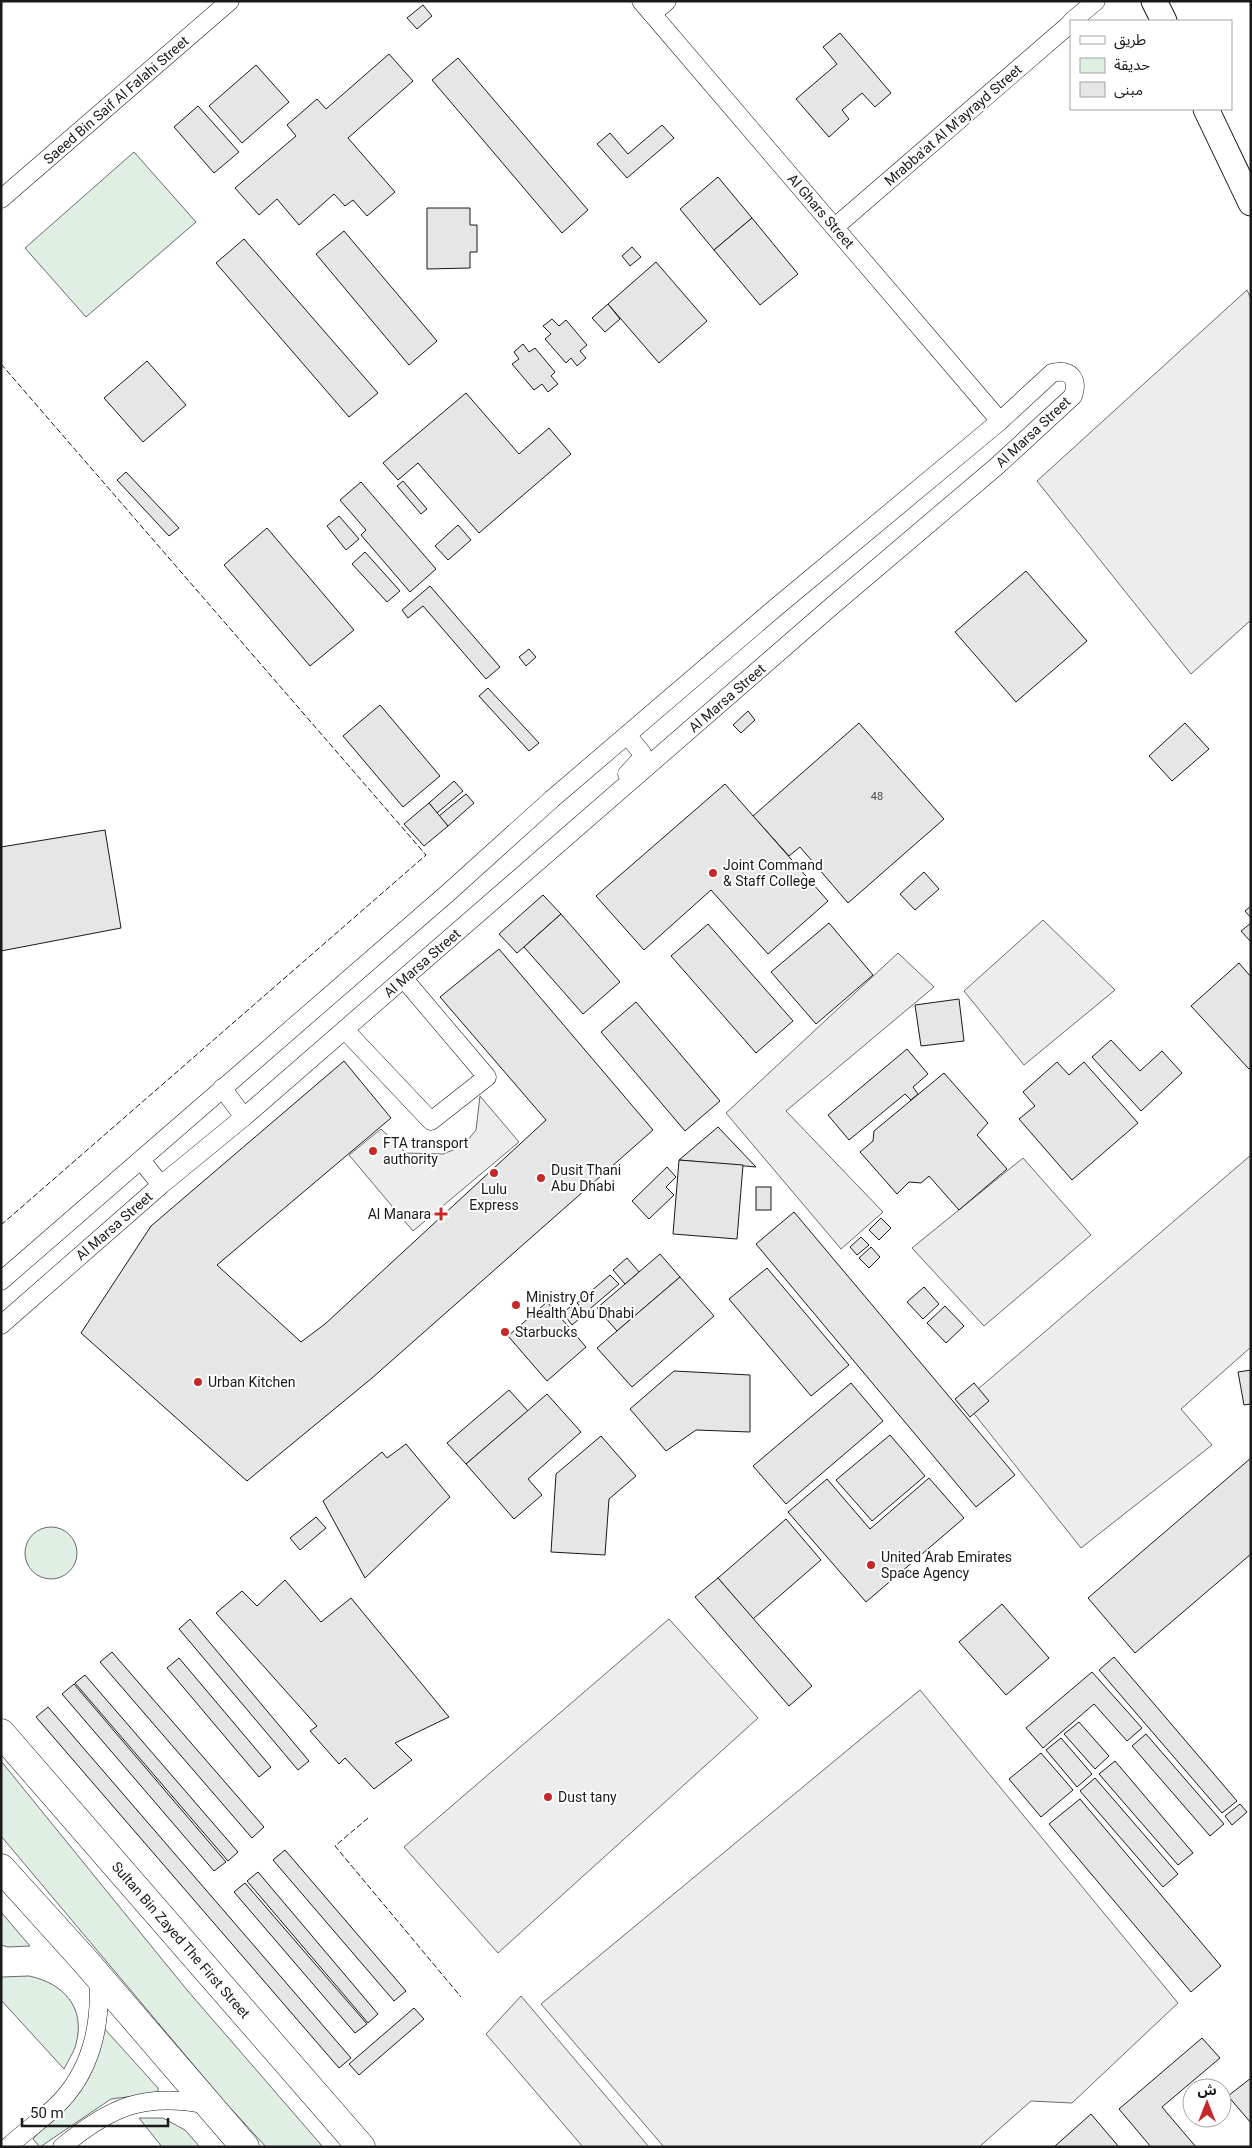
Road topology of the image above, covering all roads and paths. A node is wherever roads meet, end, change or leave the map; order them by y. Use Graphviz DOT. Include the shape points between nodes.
graph roads {
  1 [pos="230,1"];
  2 [pos="667,1"];
  3 [pos="1096,1"];
  4 [pos="1154,1"];
  5 [pos="647,8"];
  6 [pos="1074,20"];
  7 [pos="1164,20"];
  8 [pos="1070,24"];
  9 [pos="1206,110"];
  10 [pos="1,199"];
  11 [pos="1251,203"];
  12 [pos="835,227"];
  13 [pos="1000,421"];
  14 [pos="627,735"];
  15 [pos="582,824"];
  16 [pos="404,979"];
  17 [pos="345,1030"];
  18 [pos="222,1088"];
  19 [pos="244,1116"];
  20 [pos="141,1160"];
  21 [pos="161,1185"];
  22 [pos="1,1281"];
  23 [pos="1,1326"];
  24 [pos="1,1732"];
  25 [pos="1,1868"];
  26 [pos="98,1976"];
  27 [pos="209,2105"];
  28 [pos="18,2144"];
  29 [pos="62,2147"];
  30 [pos="245,2147"];
  31 [pos="361,2147"];
  1 -- 10 [label="street, Saeed Bin Saif Al Falahi Street"];
  2 -- 5 [label="street"];
  3 -- 6 [label="street, Mrabba'at Al M'ayrayd Street"];
  4 -- 7 [label="street"];
  5 -- 12 [label="street, Al Ghars Street"];
  8 -- 12 [label="street, Mrabba'at Al M'ayrayd Street"];
  9 -- 11 [label="street"];
  12 -- 13 [label="street, Al Ghars Street"];
  13 -- 14 [label="street, Al Marsa Street"];
  13 -- 15 [label="street, Al Marsa Street" via="1052,373 1068,373 1074,380 1073,396 997,466"];
  14 -- 15 [label="street" via="640,749 642,758 585,810"];
  14 -- 18 [label="street, Al Marsa Street"];
  15 -- 16 [label="street, Al Marsa Street"];
  16 -- 17 [label="street, Al Marsa Street"];
  16 -- 17 [label="street" via="486,1077 431,1121"];
  17 -- 19 [label="street, Al Marsa Street"];
  18 -- 19 [label="street"];
  18 -- 20 [label="street, Al Marsa Street"];
  19 -- 21 [label="street, Al Marsa Street"];
  20 -- 21 [label="street"];
  20 -- 22 [label="street, Al Marsa Street"];
  21 -- 23 [label="street, Al Marsa Street"];
  24 -- 31 [label="main road, Sultan Bin Zayed The First Street"];
  25 -- 26 [label="main road"];
  26 -- 27 [label="main road"];
  26 -- 28 [label="street" via="98,2019 87,2060 67,2093"];
  27 -- 29 [label="street" via="167,2100 126,2106 88,2125"];
  27 -- 30 [label="main road"];
}
